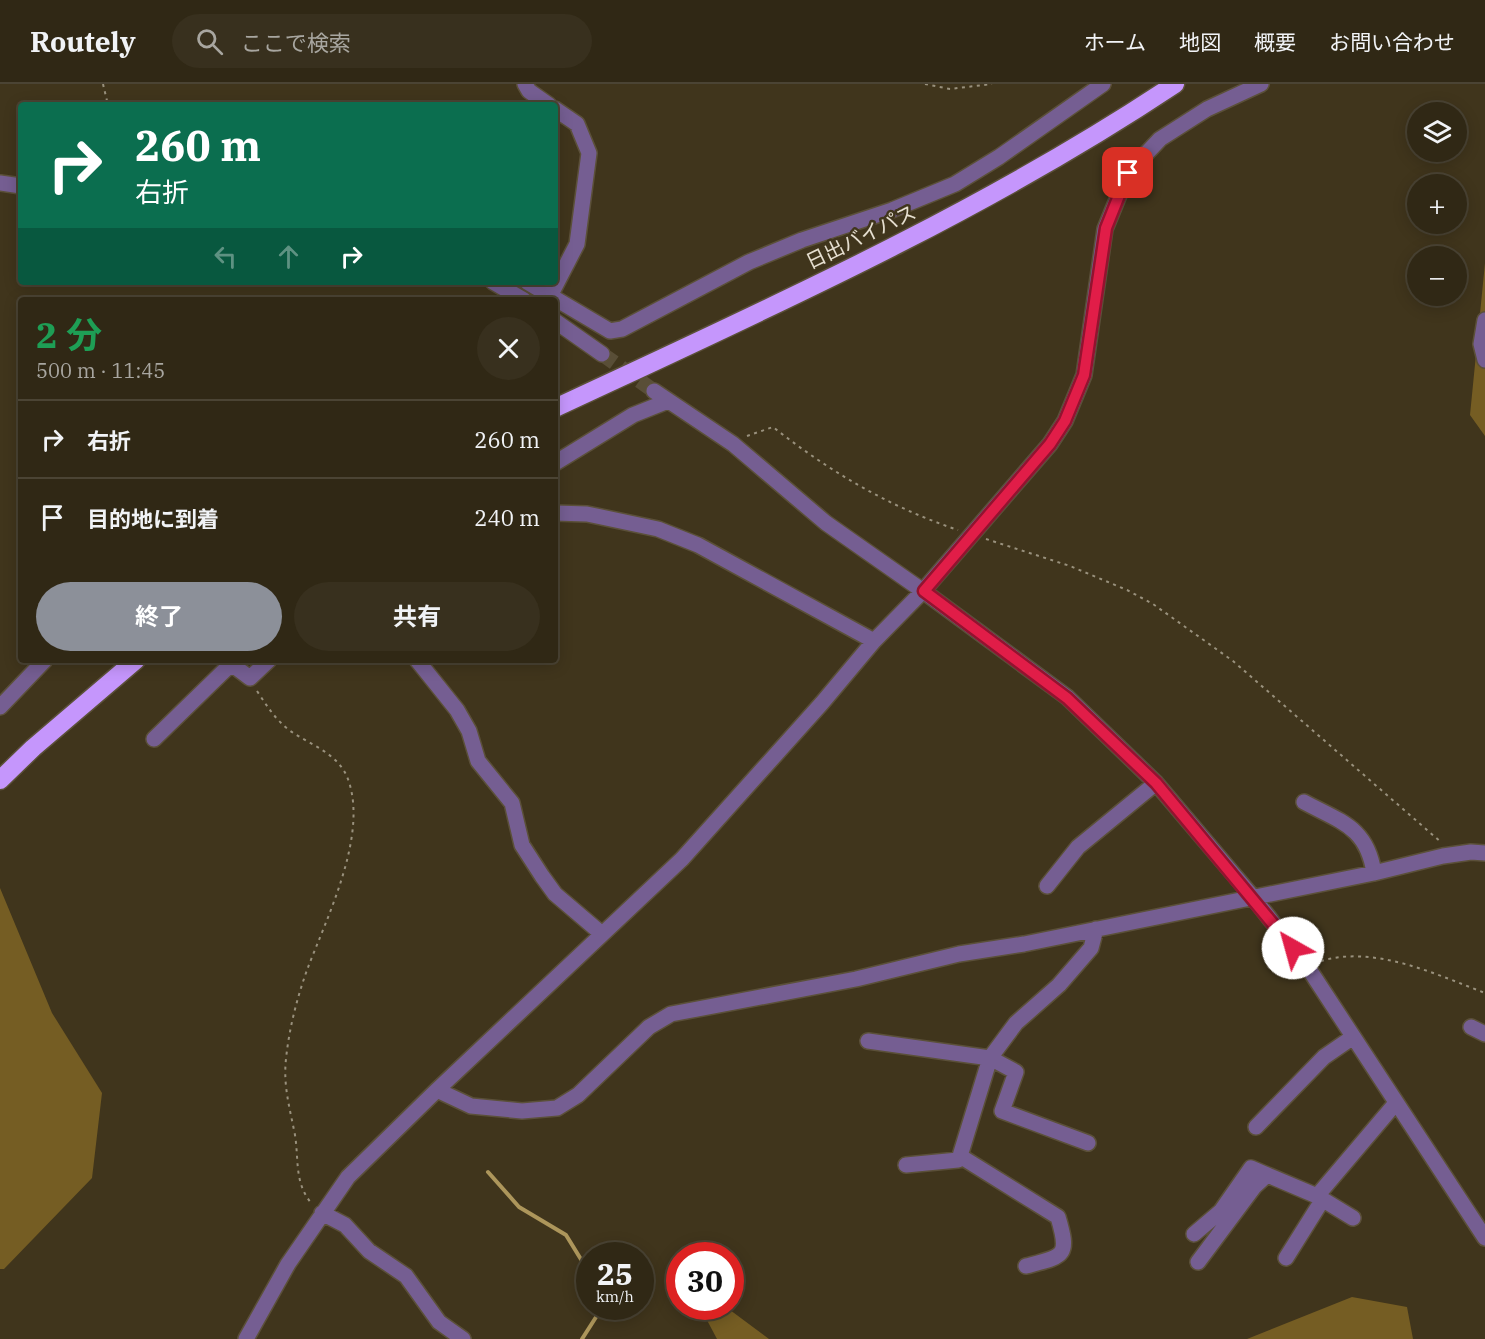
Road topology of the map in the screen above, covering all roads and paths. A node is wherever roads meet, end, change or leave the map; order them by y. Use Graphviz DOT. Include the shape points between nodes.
graph roads {
  1 [pos="103,84"];
  2 [pos="525,84"];
  3 [pos="925,84"];
  4 [pos="992,84"];
  5 [pos="1103,84"];
  6 [pos="1176,84"];
  7 [pos="1261,84"];
  8 [pos="107,102"];
  9 [pos="545,102"];
  10 [pos="558,111"];
  11 [pos="0,183"];
  12 [pos="18,186"];
  13 [pos="558,280"];
  14 [pos="498,285"];
  15 [pos="531,285"];
  16 [pos="519,297"];
  17 [pos="549,297"];
  18 [pos="558,302"];
  19 [pos="1485,320"];
  20 [pos="558,323"];
  21 [pos="602,354"];
  22 [pos="1485,360"];
  23 [pos="654,391"];
  24 [pos="668,401"];
  25 [pos="558,407"];
  26 [pos="733,444"];
  27 [pos="558,461"];
  28 [pos="558,513"];
  29 [pos="970,534"];
  30 [pos="924,591"];
  31 [pos="874,641"];
  32 [pos="42,663"];
  33 [pos="132,663"];
  34 [pos="266,663"];
  35 [pos="419,663"];
  36 [pos="249,678"];
  37 [pos="0,707"];
  38 [pos="154,739"];
  39 [pos="0,780"];
  40 [pos="1156,783"];
  41 [pos="1304,802"];
  42 [pos="1485,853"];
  43 [pos="1456,854"];
  44 [pos="1374,873"];
  45 [pos="1047,886"];
  46 [pos="1252,896"];
  47 [pos="1096,929"];
  48 [pos="602,934"];
  49 [pos="1307,966"];
  50 [pos="1485,993"];
  51 [pos="1353,1037"];
  52 [pos="868,1041"];
  53 [pos="990,1058"];
  54 [pos="436,1090"];
  55 [pos="1395,1104"];
  56 [pos="1256,1127"];
  57 [pos="1088,1143"];
  58 [pos="960,1156"];
  59 [pos="906,1165"];
  60 [pos="1267,1175"];
  61 [pos="1320,1198"];
  62 [pos="322,1213"];
  63 [pos="1353,1218"];
  64 [pos="1194,1234"];
  65 [pos="1485,1238"];
  66 [pos="1286,1258"];
  67 [pos="1198,1262"];
  68 [pos="1026,1266"];
  69 [pos="246,1339"];
  70 [pos="463,1339"];
  1 -- 8 [label="path"];
  2 -- 9 [label="street"];
  3 -- 4 [label="path" via="950,89"];
  5 -- 18 [label="street" via="955,183 741,266 621,329 610,331"];
  6 -- 25 [label="highway, 日出バイパス" via="962,212"];
  7 -- 29 [label="street" via="1207,109 1160,138 1128,173 1106,228 1084,375 1065,421 1050,444"];
  10 -- 13 [label="street" via="577,124 589,153 577,244"];
  11 -- 12 [label="street"];
  14 -- 16 [label="street"];
  15 -- 17 [label="street"];
  19 -- 22 [label="street" via="1481,344"];
  20 -- 21 [label="street"];
  23 -- 24 [label="street"];
  24 -- 26 [label="street"];
  24 -- 27 [label="street" via="633,415"];
  26 -- 29 [label="path" via="751,433 772,428 869,493"];
  26 -- 30 [label="street" via="826,522"];
  28 -- 31 [label="street" via="587,514 658,529 698,545"];
  29 -- 30 [label="street"];
  29 -- 43 [label="path" via="1070,566 1153,604 1233,661"];
  30 -- 31 [label="street"];
  30 -- 40 [label="street" via="1067,698"];
  31 -- 48 [label="street" via="682,859"];
  32 -- 37 [label="street"];
  33 -- 39 [label="highway"];
  34 -- 36 [label="street"];
  35 -- 48 [label="street" via="463,720 478,761 512,803 522,845 542,876 555,894"];
  36 -- 38 [label="street" via="234,666 227,668"];
  36 -- 62 [label="path" via="274,717 335,759 350,785 353,819 349,850 307,972 286,1058 285,1084 299,1178 310,1202"];
  40 -- 45 [label="street" via="1078,847"];
  40 -- 46 [label="street"];
  41 -- 44 [label="street" via="1354,828 1371,851"];
  42 -- 43 [label="street"];
  43 -- 44 [label="street"];
  44 -- 46 [label="street"];
  46 -- 47 [label="street"];
  46 -- 49 [label="street"];
  47 -- 53 [label="street" via="1091,948 1059,985 1016,1023"];
  47 -- 54 [label="street" via="671,1014 649,1027 578,1095 557,1108 522,1111 471,1106"];
  48 -- 54 [label="street"];
  49 -- 50 [label="path" via="1325,960 1393,960"];
  49 -- 51 [label="street"];
  51 -- 55 [label="street"];
  51 -- 56 [label="street" via="1324,1058"];
  52 -- 53 [label="street"];
  53 -- 57 [label="street" via="1016,1072 1002,1111"];
  53 -- 58 [label="street"];
  54 -- 62 [label="street" via="348,1177"];
  55 -- 61 [label="street"];
  55 -- 65 [label="street"];
  58 -- 59 [label="street" via="958,1160"];
  58 -- 68 [label="street" via="1058,1217 1065,1241 1062,1253"];
  60 -- 61 [label="street"];
  60 -- 64 [label="street" via="1251,1168 1221,1211"];
  60 -- 67 [label="street"];
  61 -- 63 [label="street"];
  61 -- 66 [label="street"];
  62 -- 69 [label="street"];
  62 -- 70 [label="street" via="345,1225 369,1251 406,1276 440,1322"];
}
